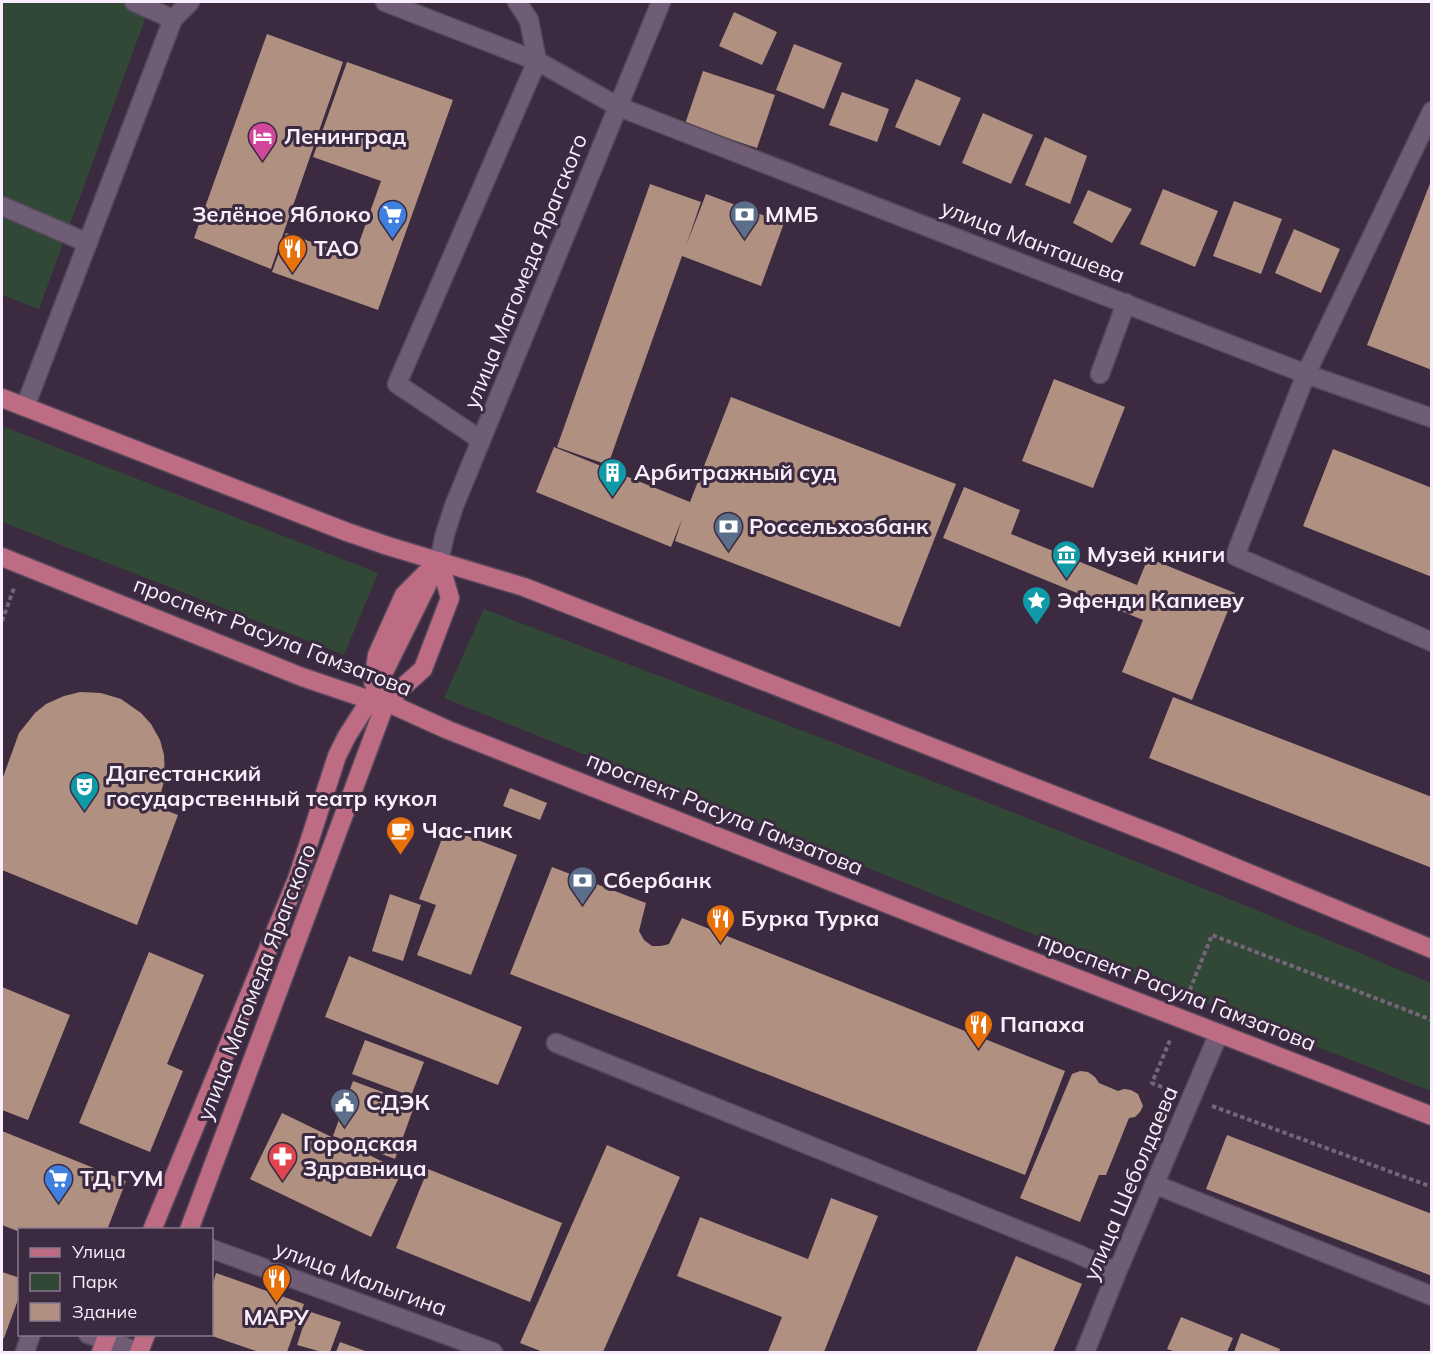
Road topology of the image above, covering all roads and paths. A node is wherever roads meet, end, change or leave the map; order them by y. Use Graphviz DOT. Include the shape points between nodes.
graph roads {
  1 [pos="134,2"];
  2 [pos="190,2"];
  3 [pos="385,2"];
  4 [pos="517,2"];
  5 [pos="661,2"];
  6 [pos="173,19"];
  7 [pos="537,61"];
  8 [pos="619,107"];
  9 [pos="1431,111"];
  10 [pos="2,206"];
  11 [pos="88,243"];
  12 [pos="1126,303"];
  13 [pos="1100,374"];
  14 [pos="1306,374"];
  15 [pos="2,398"];
  16 [pos="25,407"];
  17 [pos="1431,418"];
  18 [pos="481,440"];
  19 [pos="2,557"];
  20 [pos="440,561"];
  21 [pos="22,565"];
  22 [pos="2,621"];
  23 [pos="1431,642"];
  24 [pos="378,701"];
  25 [pos="1431,949"];
  26 [pos="1179,1017"];
  27 [pos="1431,1020"];
  28 [pos="1219,1033"];
  29 [pos="556,1043"];
  30 [pos="1191,1098"];
  31 [pos="1431,1116"];
  32 [pos="1154,1184"];
  33 [pos="1431,1187"];
  34 [pos="154,1228"];
  35 [pos="190,1228"];
  36 [pos="213,1249"];
  37 [pos="1117,1272"];
  38 [pos="1431,1296"];
  39 [pos="31,1336"];
  40 [pos="90,1336"];
  41 [pos="146,1336"];
  42 [pos="105,1343"];
  43 [pos="139,1352"];
  44 [pos="25,1353"];
  45 [pos="493,1353"];
  46 [pos="1085,1353"];
  1 -- 6 [label="street"];
  2 -- 6 [label="street"];
  3 -- 7 [label="street, улица Манташева"];
  4 -- 7 [label="street" via="529,20"];
  5 -- 8 [label="street, улица Магомеда Ярагского"];
  6 -- 11 [label="street"];
  7 -- 8 [label="street, улица Манташева"];
  7 -- 18 [label="street" via="397,384"];
  8 -- 12 [label="street, улица Манташева"];
  8 -- 18 [label="street, улица Магомеда Ярагского"];
  9 -- 14 [label="street"];
  10 -- 11 [label="street"];
  11 -- 16 [label="street"];
  12 -- 13 [label="street"];
  12 -- 14 [label="street, улица Манташева"];
  14 -- 17 [label="street, улица Манташева"];
  14 -- 23 [label="street" via="1235,556"];
  15 -- 16 [label="main road"];
  16 -- 20 [label="main road" via="346,532"];
  18 -- 20 [label="street, улица Магомеда Ярагского" via="454,506"];
  19 -- 21 [label="main road, проспект Расула Гамзатова"];
  20 -- 24 [label="main road, улица Магомеда Ярагского" via="404,595 377,655"];
  20 -- 24 [label="main road, улица Магомеда Ярагского" via="450,598 423,669"];
  20 -- 25 [label="main road" via="524,587 1166,839"];
  21 -- 22 [label="path"];
  21 -- 24 [label="main road, проспект Расула Гамзатова" via="302,677"];
  24 -- 26 [label="main road, проспект Расула Гамзатова"];
  24 -- 34 [label="main road, улица Магомеда Ярагского" via="347,736 337,756 297,879"];
  24 -- 35 [label="main road, улица Магомеда Ярагского"];
  26 -- 27 [label="path" via="1212,935"];
  26 -- 28 [label="main road, проспект Расула Гамзатова"];
  26 -- 30 [label="path" via="1152,1083"];
  28 -- 30 [label="street, улица Шеболдаева"];
  28 -- 31 [label="main road, проспект Расула Гамзатова"];
  29 -- 37 [label="street"];
  30 -- 32 [label="street, улица Шеболдаева"];
  30 -- 33 [label="path"];
  32 -- 37 [label="street, улица Шеболдаева"];
  32 -- 38 [label="street"];
  36 -- 45 [label="street, улица Малыгина"];
  37 -- 46 [label="street, улица Шеболдаева"];
  39 -- 44 [label="street"];
  40 -- 42 [label="street"];
  41 -- 43 [label="main road"];
  42 -- 43 [label="street"];
}
